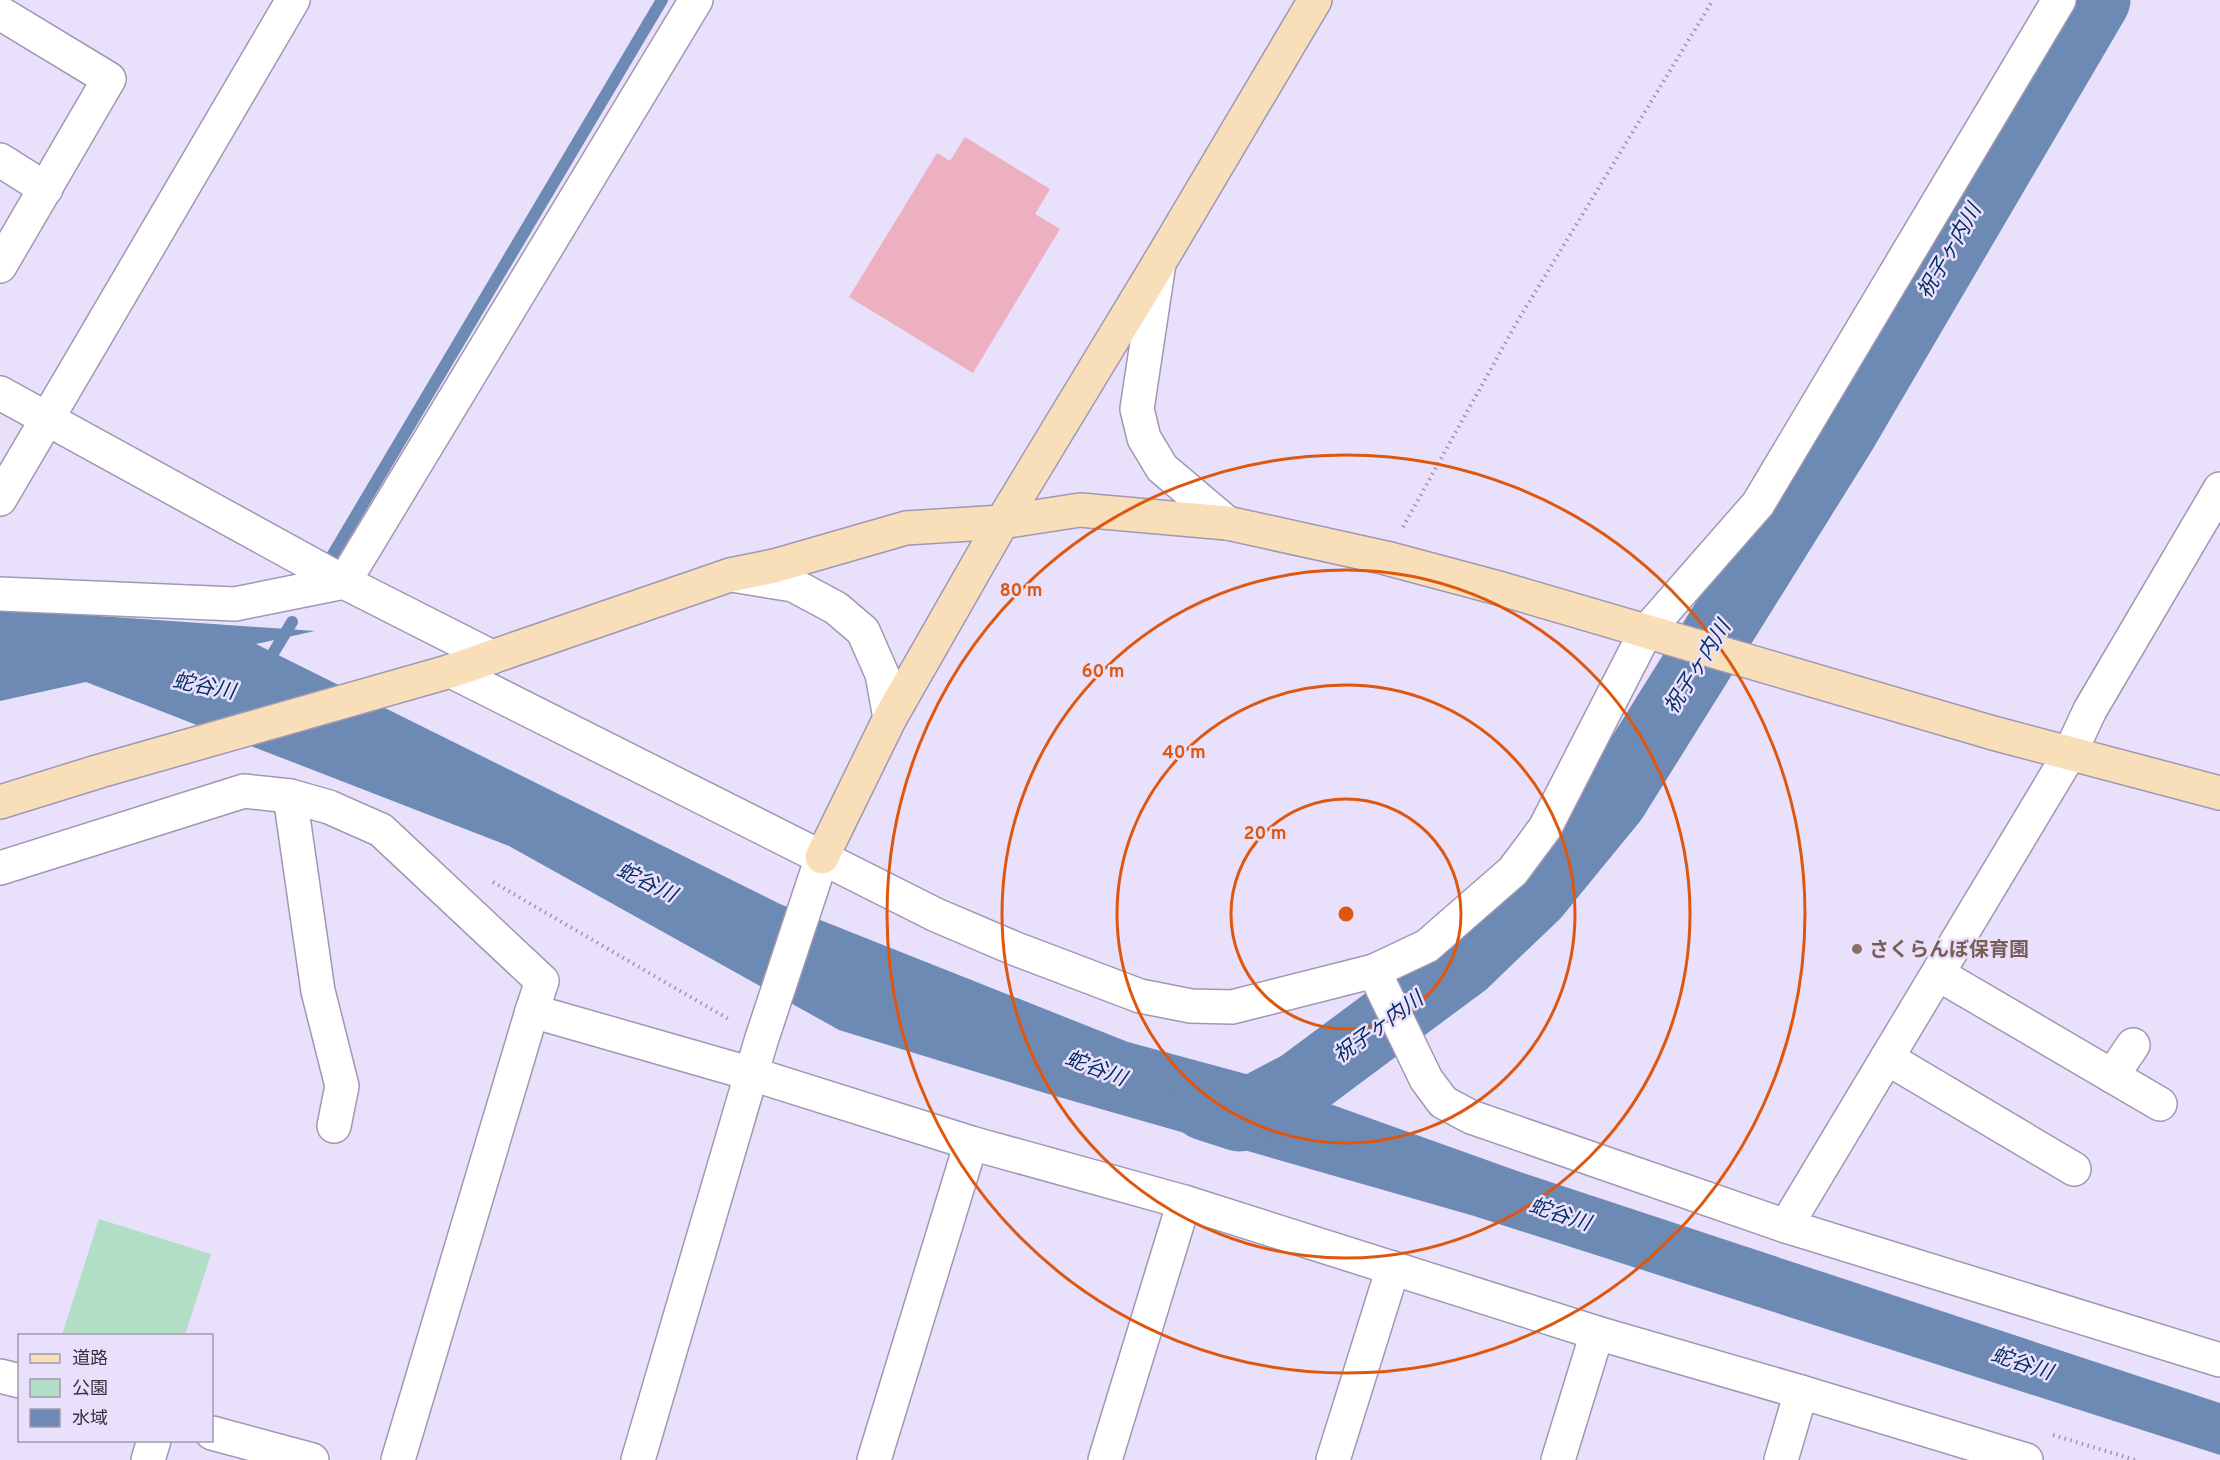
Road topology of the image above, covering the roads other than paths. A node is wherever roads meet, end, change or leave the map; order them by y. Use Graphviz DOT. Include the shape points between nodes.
graph roads {
  1 [pos="293,0"];
  2 [pos="696,0"];
  3 [pos="1315,0"];
  4 [pos="2059,0"];
  5 [pos="0,13"];
  6 [pos="0,160"];
  7 [pos="46,189"];
  8 [pos="1160,263"];
  9 [pos="0,266"];
  10 [pos="0,393"];
  11 [pos="46,420"];
  12 [pos="2220,489"];
  13 [pos="0,499"];
  14 [pos="1002,522"];
  15 [pos="1227,522"];
  16 [pos="730,575"];
  17 [pos="344,582"];
  18 [pos="0,594"];
  19 [pos="1653,636"];
  20 [pos="492,657"];
  21 [pos="451,671"];
  22 [pos="890,718"];
  23 [pos="2070,753"];
  24 [pos="2220,793"];
  25 [pos="290,796"];
  26 [pos="0,802"];
  27 [pos="822,857"];
  28 [pos="0,868"];
  29 [pos="1374,971"];
  30 [pos="1938,974"];
  31 [pos="532,1011"];
  32 [pos="2133,1045"];
  33 [pos="1887,1058"];
  34 [pos="752,1074"];
  35 [pos="2112,1076"];
  36 [pos="2160,1104"];
  37 [pos="334,1126"];
  38 [pos="971,1143"];
  39 [pos="2074,1169"];
  40 [pos="1184,1202"];
  41 [pos="1786,1226"];
  42 [pos="1393,1268"];
  43 [pos="1597,1334"];
  44 [pos="2220,1360"];
  45 [pos="0,1376"];
  46 [pos="18,1380"];
  47 [pos="1801,1392"];
  48 [pos="213,1433"];
  49 [pos="153,1442"];
  50 [pos="2019,1459"];
  51 [pos="148,1460"];
  52 [pos="312,1460"];
  53 [pos="398,1460"];
  54 [pos="638,1460"];
  55 [pos="874,1460"];
  56 [pos="1105,1460"];
  57 [pos="1333,1460"];
  58 [pos="1558,1460"];
  59 [pos="1781,1460"];
  1 -- 11 [label="street"];
  2 -- 17 [label="street"];
  3 -- 8 [label="street"];
  4 -- 19 [label="street" via="1758,504"];
  5 -- 7 [label="street" via="109,79"];
  6 -- 7 [label="street"];
  7 -- 9 [label="street"];
  8 -- 14 [label="street"];
  8 -- 15 [label="street" via="1137,409 1143,438 1162,468"];
  10 -- 11 [label="street"];
  11 -- 13 [label="street"];
  11 -- 17 [label="street"];
  12 -- 23 [label="street" via="2090,710"];
  14 -- 15 [label="street" via="1080,510"];
  14 -- 16 [label="street" via="906,528"];
  14 -- 22 [label="street"];
  15 -- 19 [label="street" via="1386,558"];
  16 -- 20 [label="street"];
  16 -- 22 [label="street" via="793,585 836,608 863,631 882,674"];
  17 -- 18 [label="street" via="235,604"];
  17 -- 20 [label="street"];
  19 -- 23 [label="street"];
  19 -- 29 [label="street" via="1545,828 1513,871 1427,946"];
  20 -- 21 [label="street"];
  21 -- 26 [label="street"];
  21 -- 27 [label="street"];
  22 -- 27 [label="street"];
  23 -- 24 [label="street"];
  23 -- 30 [label="street"];
  25 -- 28 [label="street" via="244,791"];
  25 -- 31 [label="street" via="329,807 381,830 542,981"];
  25 -- 37 [label="street" via="318,991 342,1086"];
  27 -- 29 [label="street" via="986,936 1140,996 1191,1006 1232,1007"];
  27 -- 34 [label="street"];
  29 -- 41 [label="street" via="1426,1079 1443,1102 1471,1117"];
  30 -- 33 [label="street"];
  30 -- 35 [label="street"];
  31 -- 34 [label="street"];
  31 -- 53 [label="street"];
  32 -- 35 [label="street"];
  33 -- 39 [label="street"];
  33 -- 41 [label="street"];
  34 -- 38 [label="street"];
  34 -- 54 [label="street"];
  35 -- 36 [label="street"];
  38 -- 40 [label="street"];
  38 -- 55 [label="street"];
  40 -- 42 [label="street"];
  40 -- 56 [label="street"];
  41 -- 44 [label="street"];
  42 -- 43 [label="street"];
  42 -- 57 [label="street"];
  43 -- 47 [label="street"];
  43 -- 58 [label="street"];
  45 -- 46 [label="street"];
  47 -- 50 [label="street"];
  47 -- 59 [label="street"];
  48 -- 52 [label="street"];
  49 -- 51 [label="street"];
}
